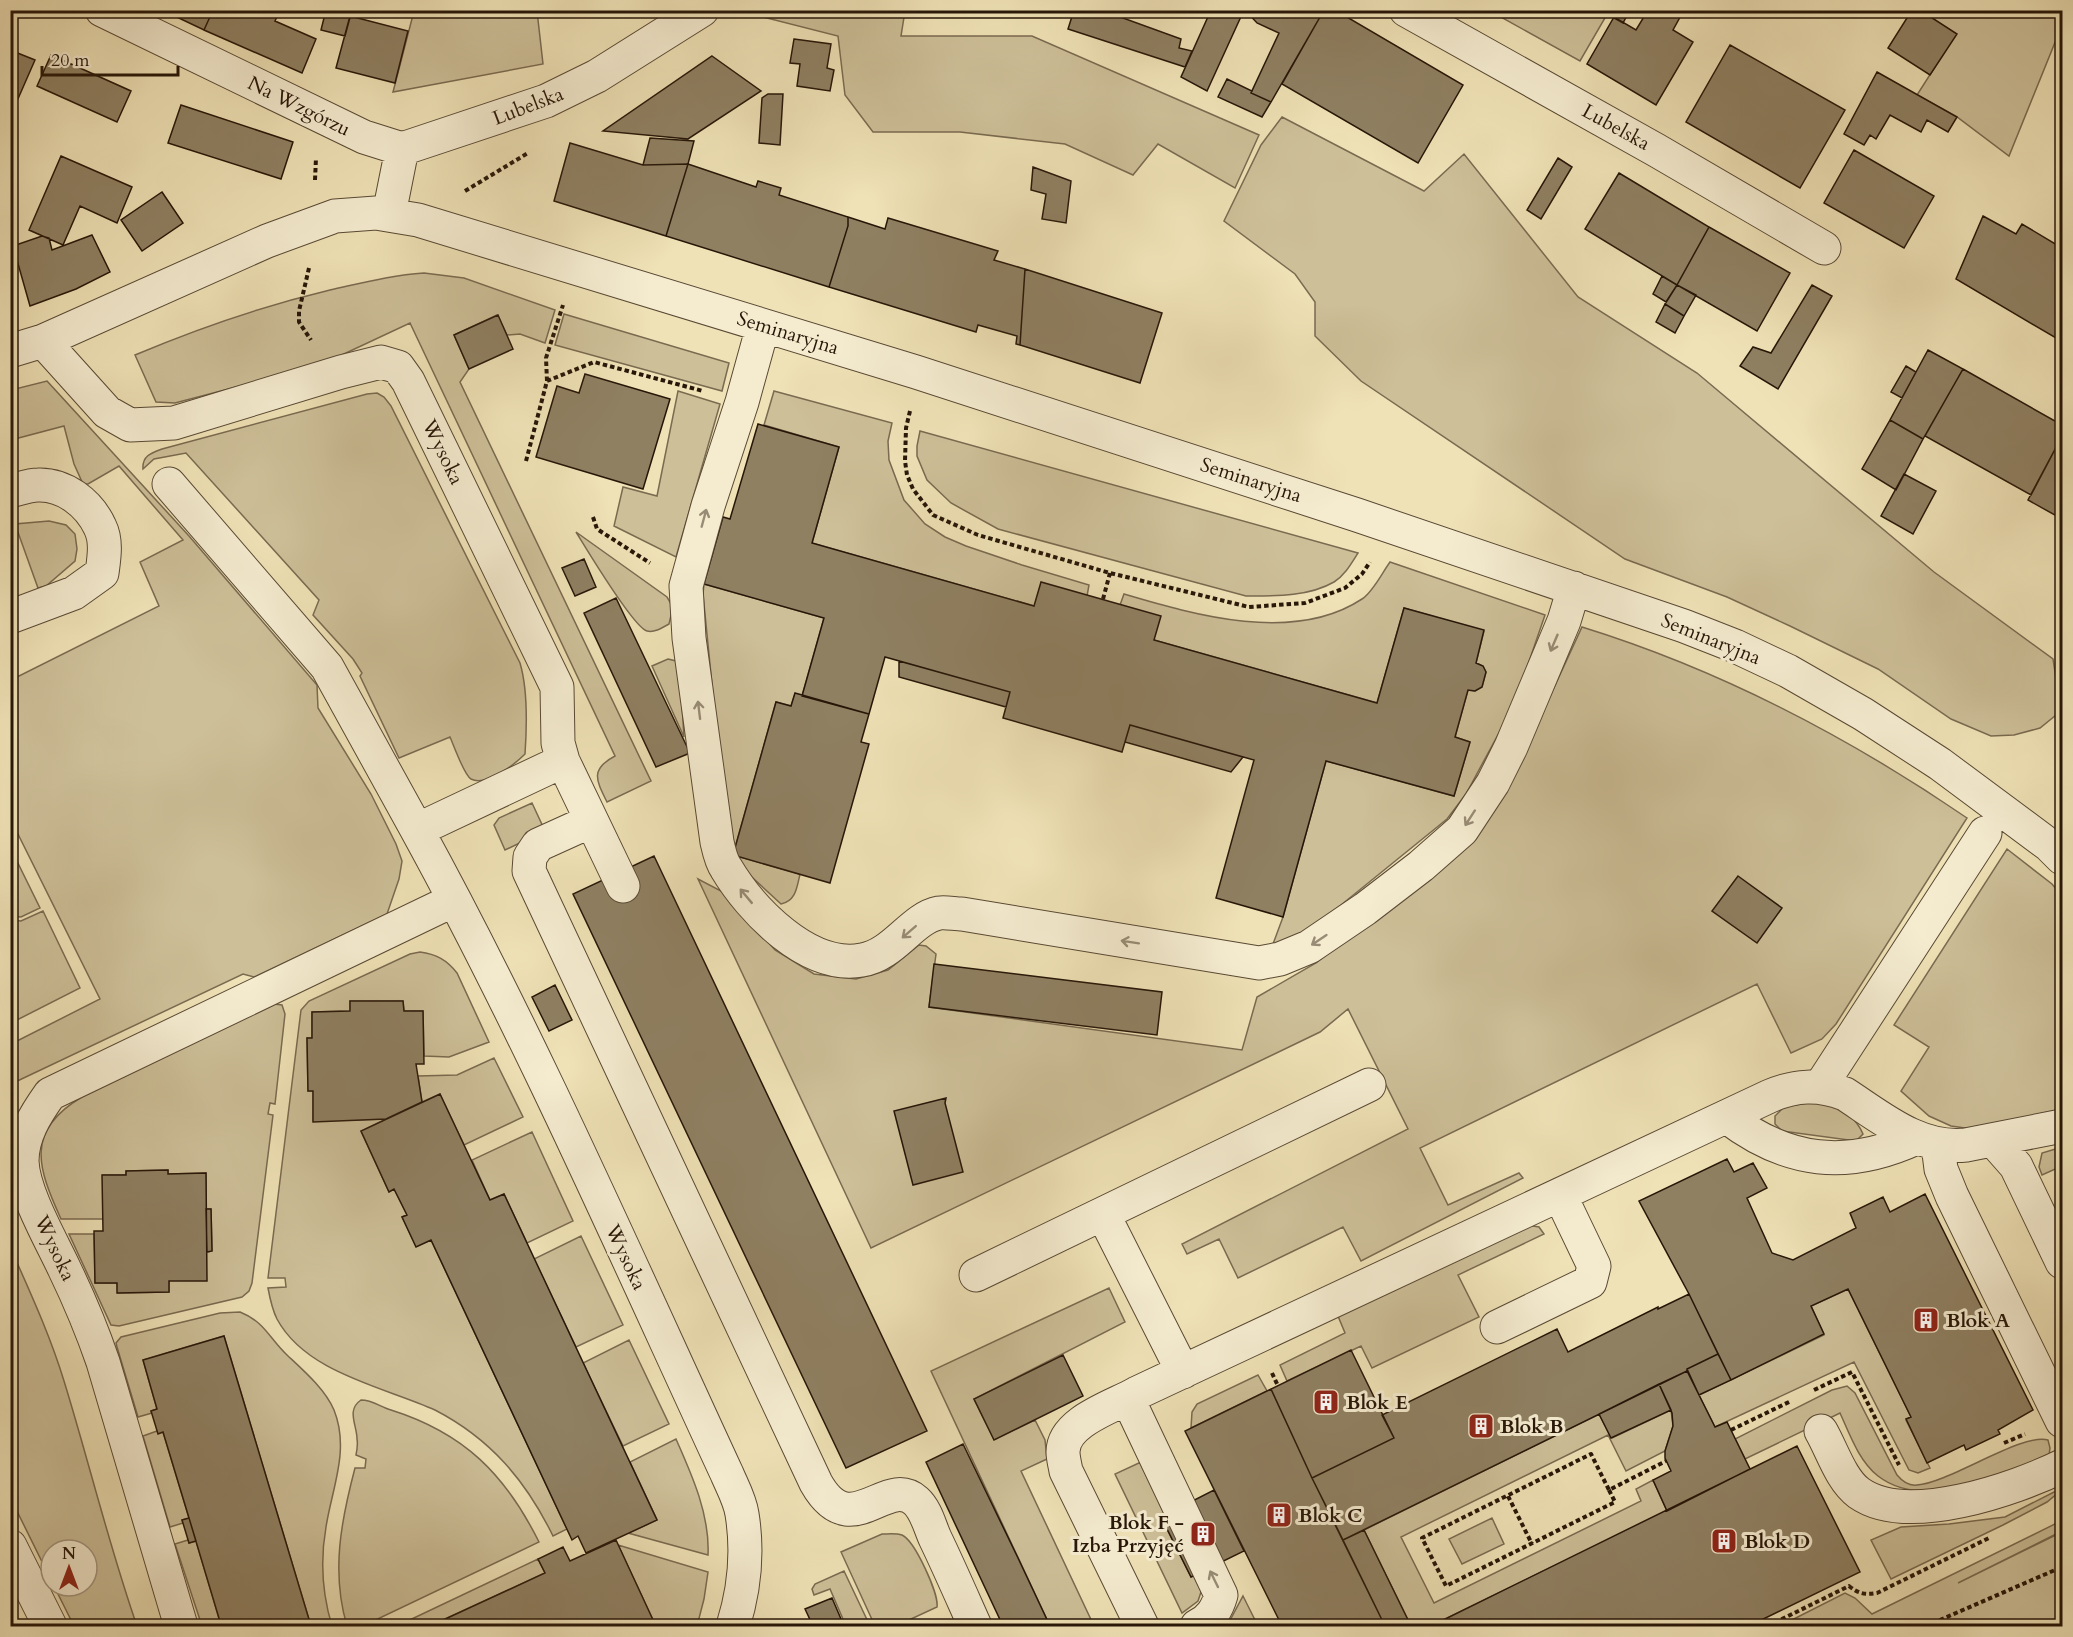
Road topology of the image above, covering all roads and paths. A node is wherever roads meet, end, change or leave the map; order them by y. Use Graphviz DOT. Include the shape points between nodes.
graph roads {
  1 [pos="102,10"];
  2 [pos="702,10"];
  3 [pos="1406,10"];
  4 [pos="316,148"];
  5 [pos="402,149"];
  6 [pos="534,149"];
  7 [pos="315,187"];
  8 [pos="463,192"];
  9 [pos="389,214"];
  10 [pos="1824,248"];
  11 [pos="311,261"];
  12 [pos="564,301"];
  13 [pos="763,326"];
  14 [pos="43,341"];
  15 [pos="10,351"];
  16 [pos="349,370"];
  17 [pos="547,381"];
  18 [pos="742,402"];
  19 [pos="910,411"];
  20 [pos="526,461"];
  21 [pos="169,484"];
  22 [pos="10,492"];
  23 [pos="593,517"];
  24 [pos="1372,558"];
  25 [pos="1110,573"];
  26 [pos="686,586"];
  27 [pos="1574,588"];
  28 [pos="1103,599"];
  29 [pos="10,617"];
  30 [pos="563,761"];
  31 [pos="591,821"];
  32 [pos="417,830"];
  33 [pos="1985,832"];
  34 [pos="2062,858"];
  35 [pos="623,886"];
  36 [pos="454,900"];
  37 [pos="1369,1085"];
  38 [pos="1820,1087"];
  39 [pos="1727,1117"];
  40 [pos="2062,1126"];
  41 [pos="1994,1141"];
  42 [pos="1927,1142"];
  43 [pos="1560,1195"];
  44 [pos="1103,1214"];
  45 [pos="2062,1262"];
  46 [pos="976,1275"];
  47 [pos="1497,1327"];
  48 [pos="1183,1372"];
  49 [pos="1811,1391"];
  50 [pos="1801,1396"];
  51 [pos="1128,1399"];
  52 [pos="2062,1420"];
  53 [pos="1731,1430"];
  54 [pos="1821,1431"];
  55 [pos="1996,1447"];
  56 [pos="1666,1461"];
  57 [pos="2062,1466"];
  58 [pos="1903,1471"];
  59 [pos="1609,1490"];
  60 [pos="1508,1496"];
  61 [pos="1998,1534"];
  62 [pos="1532,1544"];
  63 [pos="10,1546"];
  64 [pos="2062,1567"];
  65 [pos="968,1623"];
  66 [pos="50,1626"];
  67 [pos="181,1626"];
  68 [pos="733,1626"];
  69 [pos="1142,1626"];
  70 [pos="1197,1626"];
  71 [pos="1768,1626"];
  72 [pos="1926,1626"];
  1 -- 5 [label="street, Na Wzgórzu" via="364,137"];
  2 -- 5 [label="street, Lubelska" via="597,76 546,101"];
  3 -- 10 [label="street, Lubelska"];
  4 -- 7 [label="path"];
  5 -- 9 [label="street"];
  6 -- 8 [label="path"];
  9 -- 13 [label="street, Seminaryjna"];
  9 -- 14 [label="street" via="348,214 319,222"];
  11 -- 16 [label="path" via="299,322 312,342"];
  12 -- 17 [label="path" via="546,358"];
  13 -- 18 [label="street"];
  13 -- 27 [label="street, Seminaryjna" via="938,379"];
  14 -- 15 [label="street"];
  14 -- 16 [label="street, Wysoka" via="107,412 130,425 174,423"];
  16 -- 30 [label="street, Wysoka" via="381,362 398,367 408,381 557,687 558,743"];
  17 -- 18 [label="path" via="594,362"];
  17 -- 20 [label="path"];
  26 -- 18 [label="street, one-way"];
  19 -- 25 [label="path" via="904,445 907,475 933,515 978,535"];
  21 -- 32 [label="street, Wysoka" via="327,667"];
  22 -- 29 [label="street" via="37,484 62,488 84,502 101,528 105,551 102,573 74,593"];
  23 -- 26 [label="path" via="597,529"];
  24 -- 25 [label="path" via="1362,574 1345,588 1305,603 1249,607"];
  25 -- 28 [label="path"];
  27 -- 26 [label="street, one-way" via="1511,747 1462,830 1365,909 1309,947 1259,963 939,913 923,920 886,951 862,960 832,960 807,950 758,910 724,866 710,798"];
  27 -- 34 [label="street, Seminaryjna" via="1684,626 1788,671 1940,764"];
  30 -- 31 [label="street, Wysoka"];
  30 -- 32 [label="street"];
  31 -- 35 [label="street, Wysoka"];
  31 -- 65 [label="street" via="538,845 530,857 529,871 813,1477 822,1493 836,1507 846,1510 891,1496 916,1501 927,1518"];
  32 -- 36 [label="street, Wysoka"];
  33 -- 38 [label="street"];
  36 -- 67 [label="street, Wysoka" via="50,1094 26,1135 22,1162 27,1188 93,1334"];
  36 -- 68 [label="street, Wysoka" via="610,1223 742,1512 742,1586"];
  37 -- 44 [label="street"];
  38 -- 39 [label="street" via="1792,1088"];
  38 -- 42 [label="street" via="1845,1094"];
  39 -- 42 [label="street" via="1745,1131 1797,1154 1839,1158 1878,1154"];
  39 -- 43 [label="street"];
  40 -- 41 [label="street"];
  41 -- 42 [label="street" via="1952,1147"];
  41 -- 45 [label="street" via="2016,1166"];
  42 -- 52 [label="street"];
  43 -- 47 [label="street" via="1594,1266 1590,1282"];
  43 -- 48 [label="street"];
  44 -- 46 [label="street"];
  44 -- 48 [label="street"];
  48 -- 51 [label="street"];
  49 -- 58 [label="path" via="1852,1372"];
  50 -- 53 [label="path"];
  51 -- 69 [label="street" via="1079,1423 1067,1436 1063,1451 1066,1471"];
  70 -- 51 [label="street, one-way" via="1217,1609 1221,1595"];
  52 -- 55 [label="path"];
  54 -- 57 [label="street" via="1847,1480 1859,1493 1889,1505 1928,1505 1974,1498 2018,1486"];
  56 -- 59 [label="path"];
  59 -- 60 [label="path" via="1591,1454"];
  59 -- 62 [label="path" via="1616,1502"];
  60 -- 62 [label="path"];
  60 -- 62 [label="path" via="1422,1538 1446,1586"];
  61 -- 71 [label="path" via="1877,1593 1864,1595 1849,1586"];
  63 -- 66 [label="street"];
  64 -- 72 [label="path"];
}
